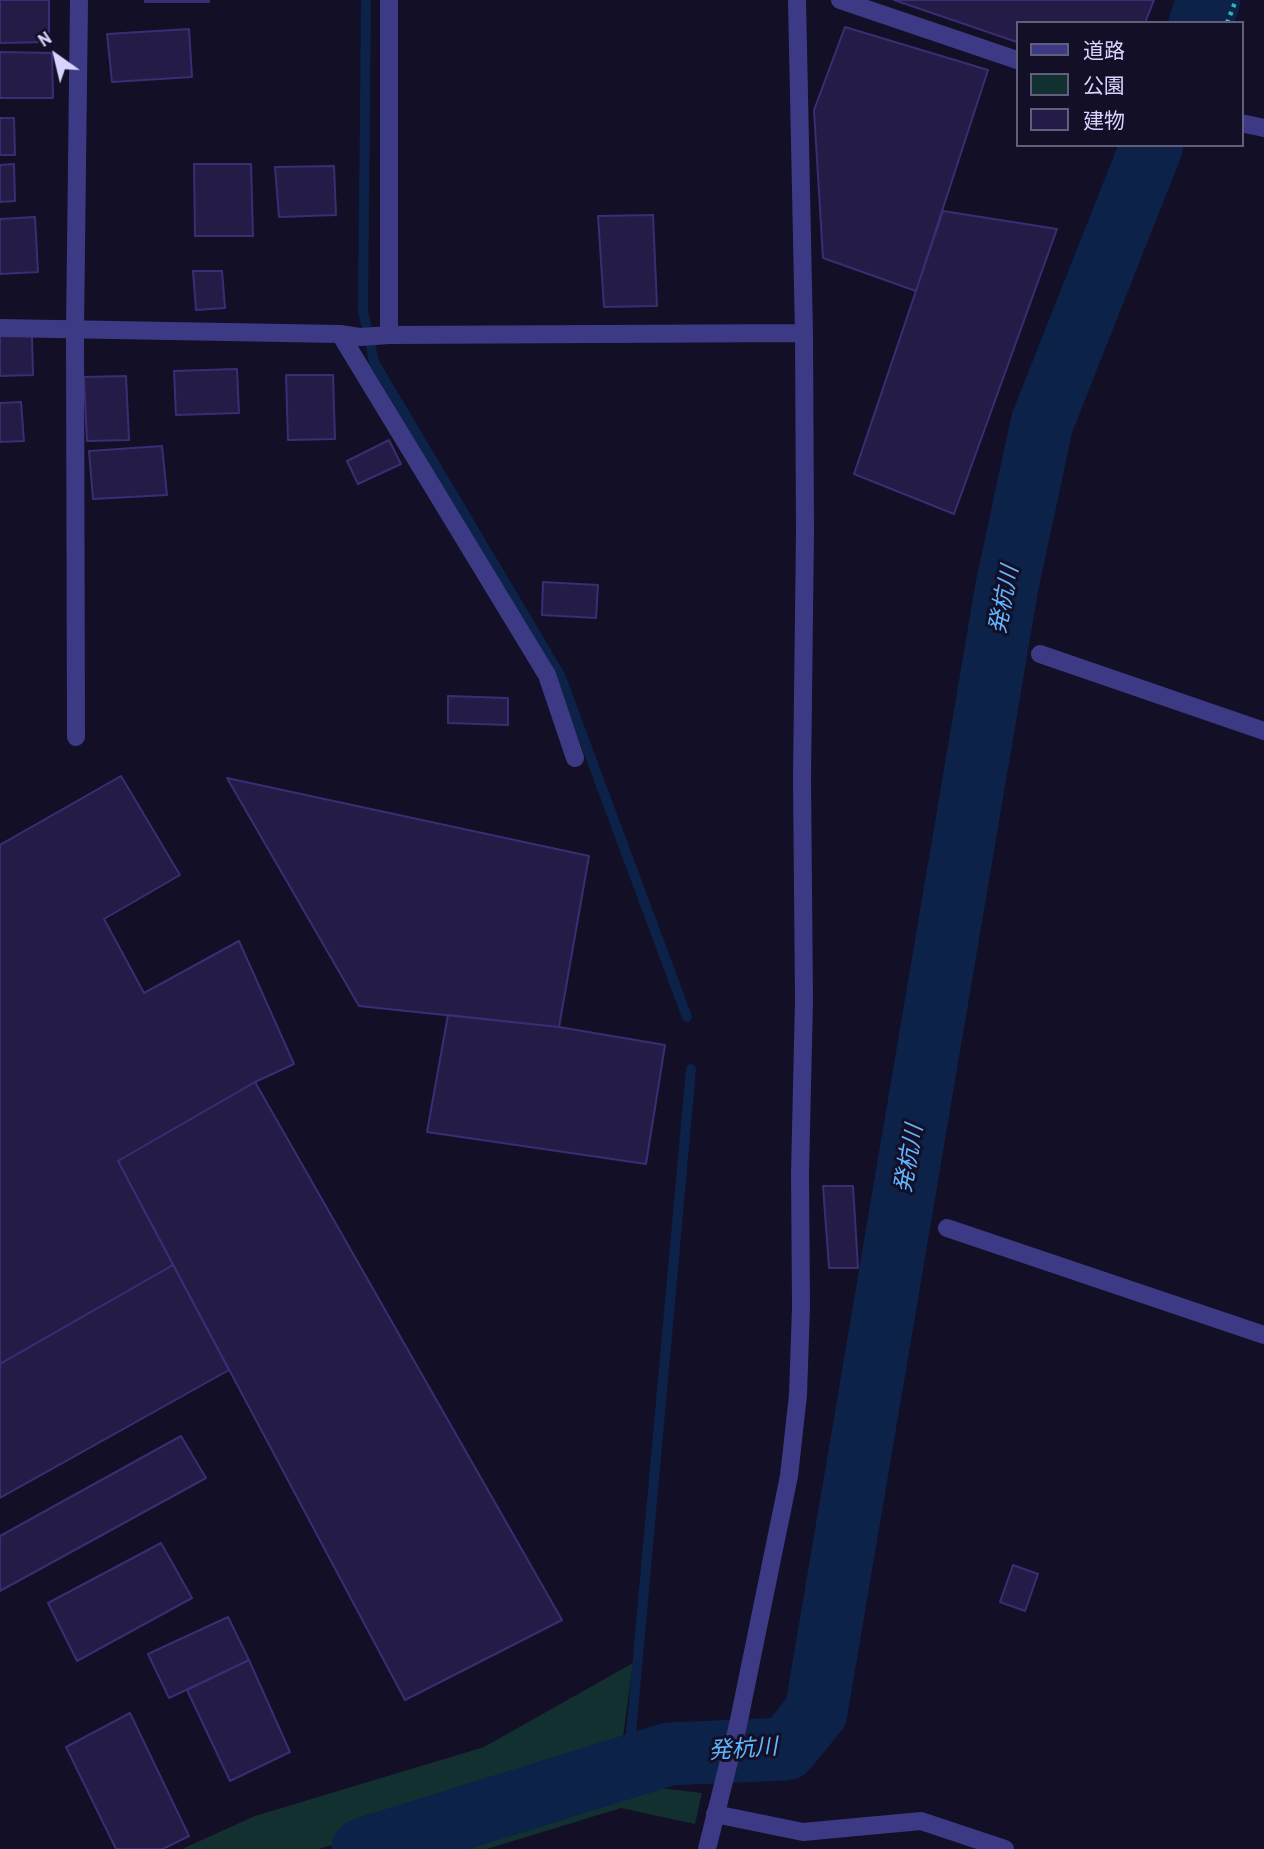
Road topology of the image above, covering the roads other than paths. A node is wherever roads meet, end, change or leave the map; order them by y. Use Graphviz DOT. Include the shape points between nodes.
graph roads {
  1 [pos="79,0"];
  2 [pos="389,0"];
  3 [pos="797,0"];
  4 [pos="840,0"];
  5 [pos="1016,60"];
  6 [pos="1243,123"];
  7 [pos="1264,128"];
  8 [pos="0,328"];
  9 [pos="75,331"];
  10 [pos="804,333"];
  11 [pos="340,334"];
  12 [pos="374,336"];
  13 [pos="1040,654"];
  14 [pos="1264,731"];
  15 [pos="76,737"];
  16 [pos="575,758"];
  17 [pos="947,1228"];
  18 [pos="1264,1335"];
  19 [pos="715,1812"];
  20 [pos="708,1849"];
  21 [pos="1005,1849"];
  1 -- 9 [label="street"];
  2 -- 12 [label="street"];
  3 -- 10 [label="street"];
  4 -- 5 [label="street"];
  6 -- 7 [label="street"];
  8 -- 9 [label="street"];
  9 -- 11 [label="street"];
  9 -- 15 [label="street"];
  10 -- 12 [label="street"];
  10 -- 19 [label="street" via="804,1000 798,1395 789,1476 738,1724"];
  11 -- 12 [label="street"];
  11 -- 16 [label="street" via="547,675"];
  13 -- 14 [label="street"];
  17 -- 18 [label="street"];
  19 -- 20 [label="street"];
  19 -- 21 [label="street" via="803,1832 921,1821"];
}
